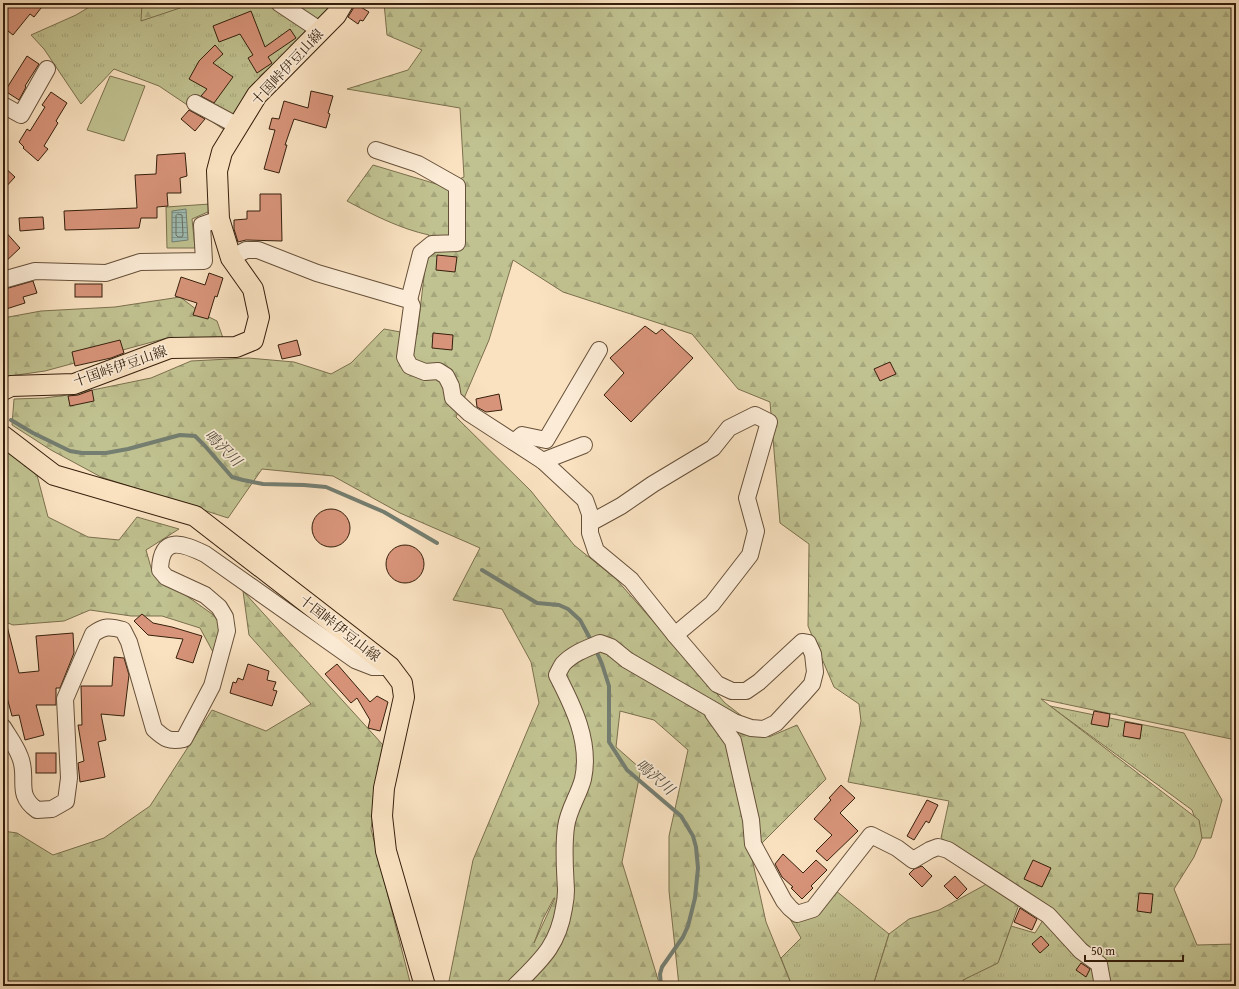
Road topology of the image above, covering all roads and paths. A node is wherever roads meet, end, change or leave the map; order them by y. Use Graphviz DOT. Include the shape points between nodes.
graph roads {
  1 [pos="279,3"];
  2 [pos="343,3"];
  3 [pos="322,30"];
  4 [pos="47,69"];
  5 [pos="195,103"];
  6 [pos="3,105"];
  7 [pos="238,126"];
  8 [pos="376,150"];
  9 [pos="219,219"];
  10 [pos="231,258"];
  11 [pos="3,280"];
  12 [pos="409,300"];
  13 [pos="599,350"];
  14 [pos="3,390"];
  15 [pos="3,436"];
  16 [pos="514,442"];
  17 [pos="584,445"];
  18 [pos="543,461"];
  19 [pos="590,523"];
  20 [pos="675,635"];
  21 [pos="390,667"];
  22 [pos="711,710"];
  23 [pos="3,727"];
  24 [pos="425,986"];
  25 [pos="515,986"];
  26 [pos="1104,986"];
  1 -- 3 [label="street"];
  2 -- 3 [label="main road, 十国峠伊豆山線"];
  3 -- 7 [label="main road, 十国峠伊豆山線" via="257,95"];
  4 -- 6 [label="street" via="21,115"];
  5 -- 7 [label="street"];
  7 -- 9 [label="main road, 十国峠伊豆山線" via="222,152 217,171"];
  8 -- 12 [label="street" via="418,164 457,186 457,243 432,244 421,252"];
  9 -- 10 [label="main road, 十国峠伊豆山線"];
  9 -- 11 [label="street" via="202,225 204,261 140,262 106,273 35,271"];
  10 -- 12 [label="street" via="246,250 258,250 317,273"];
  10 -- 14 [label="main road, 十国峠伊豆山線" via="253,289 259,317 253,340 236,347 170,348 74,384 11,386"];
  12 -- 16 [label="street" via="412,306 405,357 410,366 424,372 438,371 446,376 453,398"];
  13 -- 16 [label="street" via="546,440 522,435"];
  15 -- 21 [label="main road, 十国峠伊豆山線" via="54,475 195,516"];
  16 -- 18 [label="street"];
  17 -- 18 [label="street"];
  18 -- 19 [label="street" via="584,500 590,514"];
  19 -- 20 [label="street" via="590,533 596,551 631,580"];
  19 -- 20 [label="street" via="713,448 729,428 755,415 769,422 747,498 756,530 750,555 712,604"];
  20 -- 22 [label="street" via="717,684 732,691 746,691 759,682 802,642 808,643 811,649 815,672 812,684 776,723 764,729 751,728"];
  21 -- 23 [label="street" via="373,667 355,660 205,554 185,544 173,544 164,549 160,570 166,577 205,595 219,607 225,618 227,631 212,686 184,739 174,741 163,737 154,729 129,642 123,630 114,627 102,628 93,634 65,699 69,778 66,801 52,809 37,810 29,804 24,794 20,757"];
  21 -- 24 [label="main road, 十国峠伊豆山線" via="402,683 404,697 384,788 382,816 386,851"];
  22 -- 25 [label="street" via="627,660 611,647 600,644 572,656 563,664 557,675 581,728 584,763 583,778 566,824 566,892 562,920 553,943 541,960"];
  22 -- 26 [label="street" via="733,741 751,820 753,844 784,901 798,914 813,909 871,835 897,848 913,860 938,847 948,850 1048,915 1081,951 1099,964"];
}
